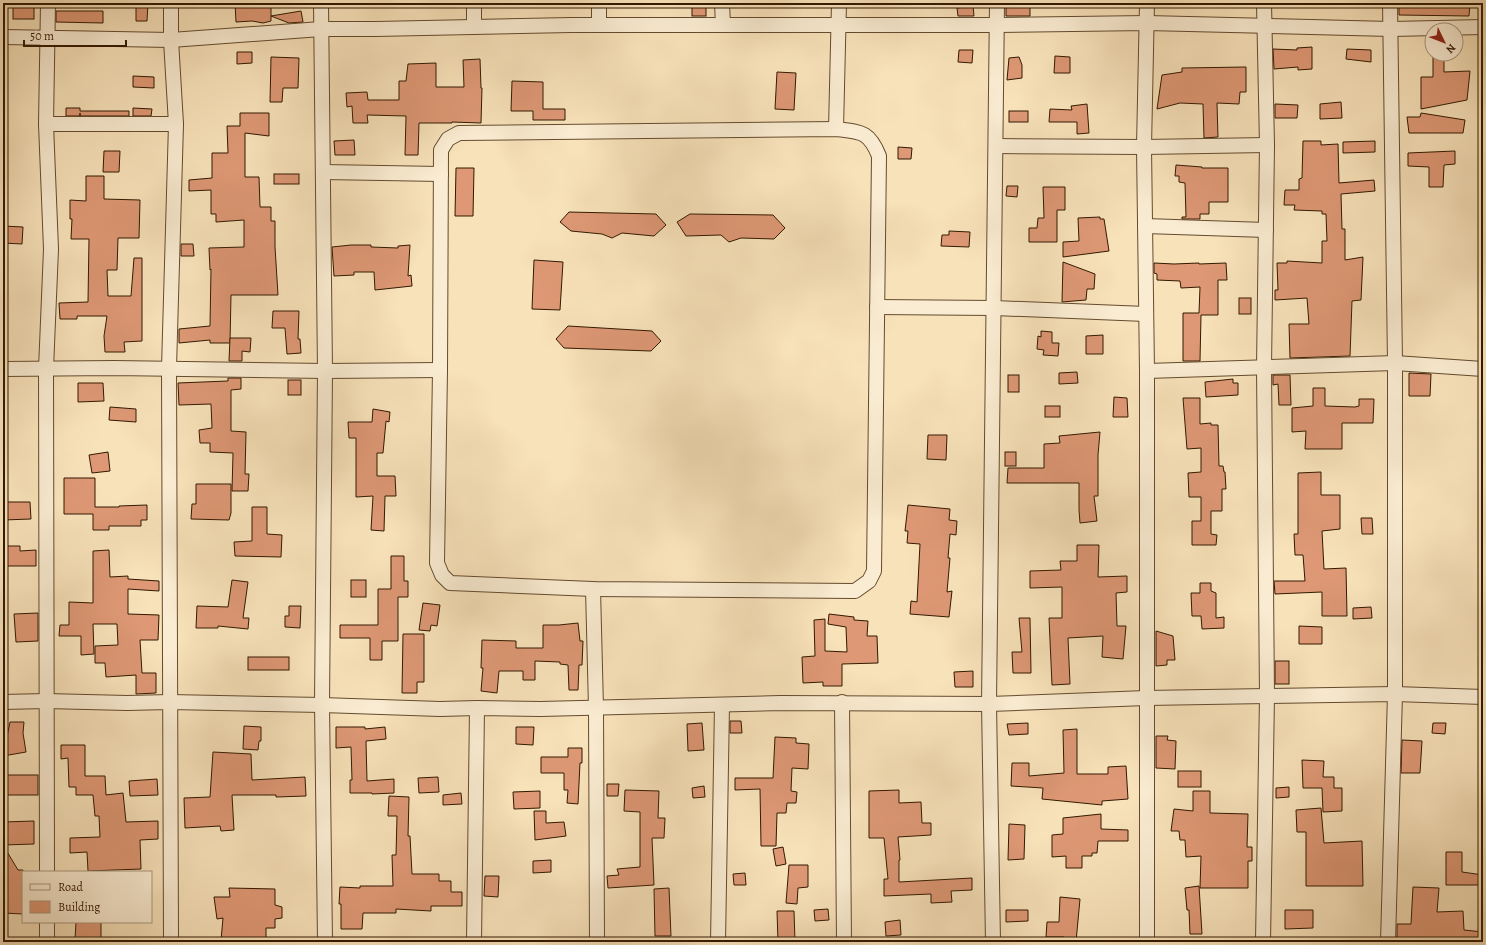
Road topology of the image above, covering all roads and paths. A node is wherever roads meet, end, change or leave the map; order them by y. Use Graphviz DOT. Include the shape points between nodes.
graph roads {
  1 [pos="48,3"];
  2 [pos="171,3"];
  3 [pos="321,3"];
  4 [pos="474,3"];
  5 [pos="599,3"];
  6 [pos="722,3"];
  7 [pos="838,3"];
  8 [pos="997,3"];
  9 [pos="1147,3"];
  10 [pos="1264,3"];
  11 [pos="1390,3"];
  12 [pos="1148,23"];
  13 [pos="1265,24"];
  14 [pos="599,25"];
  15 [pos="723,25"];
  16 [pos="838,25"];
  17 [pos="997,25"];
  18 [pos="474,27"];
  19 [pos="1483,27"];
  20 [pos="321,29"];
  21 [pos="1391,29"];
  22 [pos="3,37"];
  23 [pos="48,38"];
  24 [pos="171,40"];
  25 [pos="46,124"];
  26 [pos="176,124"];
  27 [pos="836,129"];
  28 [pos="1267,145"];
  29 [pos="996,146"];
  30 [pos="1144,147"];
  31 [pos="323,172"];
  32 [pos="441,174"];
  33 [pos="1145,226"];
  34 [pos="1266,230"];
  35 [pos="877,307"];
  36 [pos="994,308"];
  37 [pos="1146,314"];
  38 [pos="1395,363"];
  39 [pos="169,368"];
  40 [pos="1264,368"];
  41 [pos="3,369"];
  42 [pos="46,369"];
  43 [pos="1483,369"];
  44 [pos="440,370"];
  45 [pos="325,371"];
  46 [pos="1147,371"];
  47 [pos="593,589"];
  48 [pos="1395,694"];
  49 [pos="1267,696"];
  50 [pos="1146,698"];
  51 [pos="1483,698"];
  52 [pos="46,701"];
  53 [pos="3,702"];
  54 [pos="170,702"];
  55 [pos="842,702"];
  56 [pos="989,704"];
  57 [pos="322,705"];
  58 [pos="722,705"];
  59 [pos="477,708"];
  60 [pos="596,708"];
  61 [pos="47,871"];
  62 [pos="47,923"];
  63 [pos="47,942"];
  64 [pos="171,942"];
  65 [pos="325,942"];
  66 [pos="474,942"];
  67 [pos="597,942"];
  68 [pos="718,942"];
  69 [pos="844,942"];
  70 [pos="993,942"];
  71 [pos="1147,942"];
  72 [pos="1264,942"];
  73 [pos="1388,942"];
  1 -- 23 [label="street"];
  2 -- 24 [label="street"];
  3 -- 20 [label="street"];
  4 -- 18 [label="street"];
  5 -- 14 [label="street"];
  6 -- 15 [label="street"];
  7 -- 16 [label="street"];
  8 -- 17 [label="street"];
  9 -- 12 [label="street"];
  10 -- 13 [label="street"];
  11 -- 21 [label="street"];
  12 -- 13 [label="street"];
  12 -- 17 [label="street"];
  12 -- 30 [label="street"];
  13 -- 21 [label="street"];
  13 -- 28 [label="street"];
  14 -- 15 [label="street"];
  14 -- 18 [label="street"];
  15 -- 16 [label="street"];
  16 -- 17 [label="street"];
  16 -- 27 [label="street"];
  17 -- 29 [label="street"];
  18 -- 20 [label="street"];
  19 -- 21 [label="street"];
  20 -- 24 [label="street"];
  20 -- 31 [label="street"];
  21 -- 38 [label="street"];
  22 -- 23 [label="street"];
  23 -- 24 [label="street"];
  23 -- 25 [label="street"];
  24 -- 26 [label="street"];
  25 -- 26 [label="street"];
  25 -- 42 [label="street" via="52,249"];
  26 -- 39 [label="street"];
  27 -- 32 [label="street" via="459,133 448,139 441,150"];
  27 -- 35 [label="street" via="860,132 874,143 879,156"];
  28 -- 30 [label="street"];
  28 -- 34 [label="street"];
  29 -- 30 [label="street"];
  29 -- 36 [label="street"];
  30 -- 33 [label="street"];
  31 -- 32 [label="street"];
  31 -- 45 [label="street"];
  32 -- 44 [label="street"];
  33 -- 34 [label="street"];
  33 -- 37 [label="street"];
  34 -- 40 [label="street"];
  35 -- 36 [label="street"];
  35 -- 47 [label="street" via="874,570 869,581 855,591"];
  36 -- 37 [label="street"];
  36 -- 56 [label="street"];
  37 -- 46 [label="street"];
  38 -- 40 [label="street"];
  38 -- 43 [label="street"];
  38 -- 48 [label="street"];
  39 -- 42 [label="street"];
  39 -- 45 [label="street"];
  39 -- 54 [label="street"];
  40 -- 46 [label="street"];
  40 -- 49 [label="street"];
  41 -- 42 [label="street"];
  42 -- 52 [label="street"];
  44 -- 45 [label="street"];
  44 -- 47 [label="street" via="437,562 442,575 450,583"];
  45 -- 57 [label="street"];
  46 -- 50 [label="street"];
  47 -- 60 [label="street"];
  48 -- 49 [label="street"];
  48 -- 51 [label="street"];
  48 -- 73 [label="street"];
  49 -- 50 [label="street"];
  49 -- 72 [label="street"];
  50 -- 56 [label="street"];
  50 -- 71 [label="street"];
  52 -- 53 [label="street"];
  52 -- 54 [label="street"];
  52 -- 61 [label="street"];
  54 -- 57 [label="street"];
  54 -- 64 [label="street"];
  55 -- 56 [label="street"];
  55 -- 58 [label="street"];
  55 -- 69 [label="street"];
  56 -- 70 [label="street"];
  57 -- 59 [label="street"];
  57 -- 65 [label="street"];
  58 -- 60 [label="street"];
  58 -- 68 [label="street"];
  59 -- 60 [label="street"];
  59 -- 66 [label="street"];
  60 -- 67 [label="street"];
  62 -- 63 [label="street"];
}
